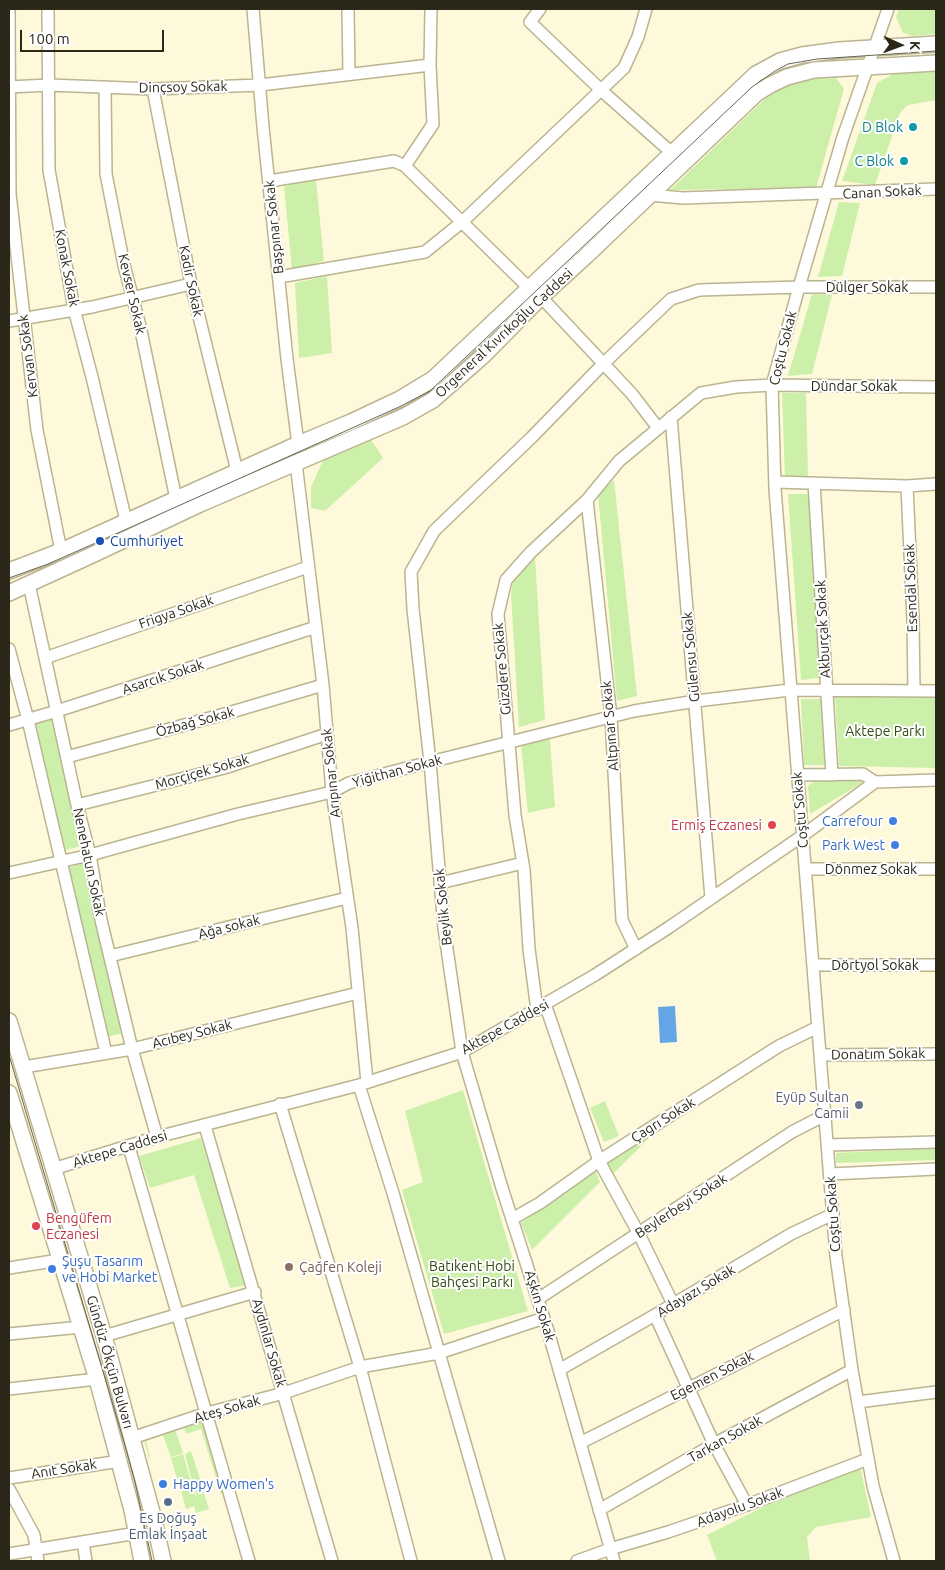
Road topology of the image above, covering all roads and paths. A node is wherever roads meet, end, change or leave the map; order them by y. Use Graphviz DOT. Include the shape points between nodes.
graph roads {
  1 [pos="9,9"];
  2 [pos="48,9"];
  3 [pos="253,9"];
  4 [pos="348,9"];
  5 [pos="431,9"];
  6 [pos="540,9"];
  7 [pos="646,9"];
  8 [pos="888,9"];
  9 [pos="936,44"];
  10 [pos="875,47"];
  11 [pos="936,63"];
  12 [pos="430,65"];
  13 [pos="868,67"];
  14 [pos="349,74"];
  15 [pos="49,85"];
  16 [pos="260,85"];
  17 [pos="9,87"];
  18 [pos="105,87"];
  19 [pos="153,89"];
  20 [pos="602,91"];
  21 [pos="672,153"];
  22 [pos="405,166"];
  23 [pos="269,180"];
  24 [pos="936,189"];
  25 [pos="827,194"];
  26 [pos="650,195"];
  27 [pos="462,222"];
  28 [pos="279,277"];
  29 [pos="191,284"];
  30 [pos="798,286"];
  31 [pos="936,288"];
  32 [pos="535,292"];
  33 [pos="133,298"];
  34 [pos="74,309"];
  35 [pos="23,319"];
  36 [pos="9,321"];
  37 [pos="604,363"];
  38 [pos="772,385"];
  39 [pos="936,386"];
  40 [pos="671,417"];
  41 [pos="658,428"];
  42 [pos="298,444"];
  43 [pos="296,463"];
  44 [pos="237,471"];
  45 [pos="774,482"];
  46 [pos="814,483"];
  47 [pos="936,484"];
  48 [pos="907,486"];
  49 [pos="176,499"];
  50 [pos="586,500"];
  51 [pos="126,521"];
  52 [pos="61,551"];
  53 [pos="308,567"];
  54 [pos="9,571"];
  55 [pos="29,584"];
  56 [pos="9,593"];
  57 [pos="316,627"];
  58 [pos="9,649"];
  59 [pos="45,658"];
  60 [pos="323,685"];
  61 [pos="790,690"];
  62 [pos="826,690"];
  63 [pos="914,691"];
  64 [pos="936,691"];
  65 [pos="696,701"];
  66 [pos="57,711"];
  67 [pos="611,717"];
  68 [pos="28,720"];
  69 [pos="9,725"];
  70 [pos="327,734"];
  71 [pos="509,742"];
  72 [pos="66,757"];
  73 [pos="430,762"];
  74 [pos="797,775"];
  75 [pos="832,775"];
  76 [pos="936,780"];
  77 [pos="875,782"];
  78 [pos="332,792"];
  79 [pos="77,805"];
  80 [pos="802,836"];
  81 [pos="90,855"];
  82 [pos="61,862"];
  83 [pos="523,863"];
  84 [pos="805,869"];
  85 [pos="936,869"];
  86 [pos="9,873"];
  87 [pos="440,883"];
  88 [pos="347,898"];
  89 [pos="711,898"];
  90 [pos="636,949"];
  91 [pos="110,956"];
  92 [pos="813,965"];
  93 [pos="936,966"];
  94 [pos="358,993"];
  95 [pos="541,1007"];
  96 [pos="9,1021"];
  97 [pos="818,1027"];
  98 [pos="132,1049"];
  99 [pos="462,1052"];
  100 [pos="106,1053"];
  101 [pos="936,1054"];
  102 [pos="820,1055"];
  103 [pos="24,1067"];
  104 [pos="363,1084"];
  105 [pos="9,1093"];
  106 [pos="280,1104"];
  107 [pos="825,1115"];
  108 [pos="206,1126"];
  109 [pos="13,1127"];
  110 [pos="157,1137"];
  111 [pos="936,1142"];
  112 [pos="828,1145"];
  113 [pos="129,1147"];
  114 [pos="599,1160"];
  115 [pos="53,1169"];
  116 [pos="936,1169"];
  117 [pos="830,1174"];
  118 [pos="833,1214"];
  119 [pos="512,1219"];
  120 [pos="639,1234"];
  121 [pos="59,1260"];
  122 [pos="9,1268"];
  123 [pos="255,1292"];
  124 [pos="538,1299"];
  125 [pos="674,1304"];
  126 [pos="844,1310"];
  127 [pos="178,1314"];
  128 [pos="655,1316"];
  129 [pos="544,1318"];
  130 [pos="81,1327"];
  131 [pos="9,1334"];
  132 [pos="104,1336"];
  133 [pos="439,1352"];
  134 [pos="360,1367"];
  135 [pos="559,1370"];
  136 [pos="852,1370"];
  137 [pos="97,1379"];
  138 [pos="688,1388"];
  139 [pos="9,1389"];
  140 [pos="936,1392"];
  141 [pos="284,1393"];
  142 [pos="858,1402"];
  143 [pos="207,1414"];
  144 [pos="132,1438"];
  145 [pos="580,1443"];
  146 [pos="714,1444"];
  147 [pos="868,1459"];
  148 [pos="120,1461"];
  149 [pos="9,1478"];
  150 [pos="9,1488"];
  151 [pos="747,1505"];
  152 [pos="599,1510"];
  153 [pos="137,1533"];
  154 [pos="83,1542"];
  155 [pos="36,1549"];
  156 [pos="610,1549"];
  157 [pos="9,1554"];
  158 [pos="38,1561"];
  159 [pos="86,1561"];
  160 [pos="142,1561"];
  161 [pos="163,1561"];
  162 [pos="249,1561"];
  163 [pos="332,1561"];
  164 [pos="411,1561"];
  165 [pos="499,1561"];
  166 [pos="577,1561"];
  167 [pos="614,1561"];
  168 [pos="894,1561"];
  1 -- 17 [label="street, Kervan Sokak"];
  2 -- 15 [label="street, Konak Sokak"];
  3 -- 16 [label="street, Başpınar Sokak"];
  4 -- 14 [label="street"];
  5 -- 12 [label="street"];
  6 -- 20 [label="street" via="530,22"];
  7 -- 20 [label="street" via="624,68"];
  8 -- 10 [label="street, Coştu Sokak"];
  9 -- 10 [label="main road"];
  10 -- 13 [label="street, Coştu Sokak"];
  10 -- 21 [label="main road" via="802,54 780,61 756,74"];
  11 -- 13 [label="main road, Orgeneral Kıvrıkoğlu Caddesi"];
  12 -- 14 [label="street, Dinçsoy Sokak"];
  12 -- 22 [label="street" via="433,124"];
  13 -- 25 [label="street, Coştu Sokak"];
  13 -- 26 [label="main road, Orgeneral Kıvrıkoğlu Caddesi" via="814,70 770,85"];
  14 -- 16 [label="street, Dinçsoy Sokak"];
  15 -- 17 [label="street, Dinçsoy Sokak"];
  15 -- 18 [label="street, Dinçsoy Sokak"];
  15 -- 34 [label="street, Konak Sokak" via="49,170"];
  16 -- 19 [label="street, Dinçsoy Sokak"];
  16 -- 23 [label="street, Başpınar Sokak"];
  17 -- 35 [label="street, Kervan Sokak" via="10,194"];
  18 -- 19 [label="street, Dinçsoy Sokak"];
  18 -- 33 [label="street, Kevser Sokak" via="106,174"];
  19 -- 29 [label="street, Kadir Sokak"];
  20 -- 21 [label="street"];
  20 -- 27 [label="street"];
  21 -- 32 [label="main road"];
  22 -- 23 [label="street" via="394,161"];
  22 -- 27 [label="street"];
  23 -- 28 [label="street, Başpınar Sokak"];
  24 -- 25 [label="street, Canan Sokak"];
  25 -- 26 [label="street, Canan Sokak" via="683,198"];
  25 -- 30 [label="street, Coştu Sokak"];
  26 -- 32 [label="main road, Orgeneral Kıvrıkoğlu Caddesi"];
  27 -- 28 [label="street" via="425,252"];
  27 -- 32 [label="street"];
  28 -- 42 [label="street, Başpınar Sokak"];
  29 -- 33 [label="street"];
  29 -- 44 [label="street, Kadir Sokak"];
  30 -- 31 [label="street, Dülger Sokak"];
  30 -- 37 [label="street, Dülger Sokak" via="699,290 671,299"];
  30 -- 38 [label="street, Coştu Sokak"];
  32 -- 37 [label="street"];
  32 -- 42 [label="main road" via="433,379 384,407"];
  32 -- 43 [label="main road, Orgeneral Kıvrıkoğlu Caddesi" via="484,355 434,400 403,417"];
  33 -- 34 [label="street"];
  33 -- 49 [label="street, Kevser Sokak"];
  34 -- 35 [label="street"];
  34 -- 51 [label="street, Konak Sokak"];
  35 -- 36 [label="street"];
  35 -- 52 [label="street, Kervan Sokak" via="37,430"];
  37 -- 41 [label="street"];
  37 -- 73 [label="street, Beylik Sokak" via="434,531 411,572"];
  38 -- 39 [label="street, Dündar Sokak"];
  38 -- 40 [label="street, Güzdere Sokak" via="701,393"];
  38 -- 45 [label="street, Coştu Sokak"];
  40 -- 41 [label="street, Güzdere Sokak"];
  40 -- 65 [label="street, Gülensu Sokak"];
  41 -- 50 [label="street, Güzdere Sokak" via="619,461"];
  42 -- 44 [label="main road"];
  43 -- 53 [label="street, Arıpınar Sokak"];
  43 -- 55 [label="main road, Orgeneral Kıvrıkoğlu Caddesi"];
  44 -- 49 [label="main road"];
  45 -- 46 [label="street"];
  45 -- 61 [label="street, Coştu Sokak"];
  46 -- 48 [label="street"];
  46 -- 62 [label="street, Akburçak Sokak"];
  47 -- 48 [label="street"];
  48 -- 63 [label="street, Esendal Sokak"];
  49 -- 51 [label="main road"];
  50 -- 67 [label="street, Altpınar Sokak"];
  50 -- 71 [label="street, Güzdere Sokak" via="506,580 498,614"];
  51 -- 52 [label="main road"];
  52 -- 54 [label="main road"];
  53 -- 57 [label="street, Arıpınar Sokak"];
  53 -- 59 [label="street, Frigya Sokak"];
  55 -- 56 [label="main road, Orgeneral Kıvrıkoğlu Caddesi"];
  55 -- 59 [label="street, Nenehatun Sokak"];
  57 -- 60 [label="street, Arıpınar Sokak"];
  57 -- 66 [label="street, Asarcık Sokak"];
  58 -- 68 [label="street"];
  59 -- 66 [label="street, Nenehatun Sokak"];
  60 -- 70 [label="street, Arıpınar Sokak"];
  60 -- 72 [label="street, Özbağ Sokak"];
  61 -- 62 [label="street, Yiğithan Sokak"];
  61 -- 65 [label="street, Yiğithan Sokak"];
  61 -- 74 [label="street, Coştu Sokak"];
  62 -- 63 [label="street, Yiğithan Sokak"];
  62 -- 75 [label="street, Akburçak Sokak"];
  63 -- 64 [label="street, Yiğithan Sokak"];
  65 -- 67 [label="street, Yiğithan Sokak"];
  65 -- 89 [label="street, Gülensu Sokak"];
  66 -- 68 [label="street, Asarcık Sokak"];
  66 -- 72 [label="street, Nenehatun Sokak"];
  67 -- 71 [label="street, Yiğithan Sokak"];
  67 -- 90 [label="street, Altpınar Sokak" via="622,920"];
  68 -- 69 [label="street, Asarcık Sokak"];
  68 -- 82 [label="street"];
  70 -- 78 [label="street, Arıpınar Sokak"];
  70 -- 79 [label="street, Morçiçek Sokak" via="224,768"];
  71 -- 73 [label="street, Yiğithan Sokak"];
  71 -- 83 [label="street, Güzdere Sokak"];
  72 -- 79 [label="street, Nenehatun Sokak"];
  73 -- 78 [label="street, Yiğithan Sokak" via="349,783"];
  73 -- 87 [label="street, Beylik Sokak"];
  74 -- 75 [label="street"];
  74 -- 80 [label="street, Coştu Sokak"];
  75 -- 77 [label="street" via="863,774"];
  76 -- 77 [label="street"];
  77 -- 80 [label="street, Aktepe Caddesi"];
  78 -- 81 [label="street, Yiğithan Sokak"];
  78 -- 88 [label="street, Arıpınar Sokak"];
  79 -- 81 [label="street, Nenehatun Sokak"];
  80 -- 84 [label="street, Coştu Sokak"];
  80 -- 89 [label="street, Aktepe Caddesi"];
  81 -- 82 [label="street, Yiğithan Sokak"];
  81 -- 91 [label="street, Nenehatun Sokak"];
  82 -- 86 [label="street, Yiğithan Sokak"];
  82 -- 100 [label="street"];
  83 -- 87 [label="street"];
  83 -- 95 [label="street, Güzdere Sokak" via="529,949"];
  84 -- 85 [label="street, Dönmez Sokak"];
  84 -- 92 [label="street, Coştu Sokak"];
  87 -- 99 [label="street, Beylik Sokak"];
  88 -- 91 [label="street, Ağa sokak"];
  88 -- 94 [label="street, Arıpınar Sokak"];
  89 -- 90 [label="street, Aktepe Caddesi"];
  90 -- 95 [label="street, Aktepe Caddesi"];
  91 -- 98 [label="street, Nenehatun Sokak"];
  92 -- 93 [label="street, Dörtyol Sokak"];
  92 -- 97 [label="street, Coştu Sokak"];
  94 -- 98 [label="street, Acıbey Sokak"];
  94 -- 104 [label="street, Arıpınar Sokak"];
  95 -- 99 [label="street, Aktepe Caddesi"];
  95 -- 114 [label="street, Güzdere Sokak"];
  96 -- 103 [label="main road, Gündüz Ökçün Bulvarı"];
  97 -- 102 [label="street, Coştu Sokak"];
  97 -- 114 [label="street, Çagrı Sokak" via="779,1046"];
  98 -- 100 [label="street, Acıbey Sokak"];
  98 -- 110 [label="street, Nenehatun Sokak"];
  99 -- 104 [label="street, Aktepe Caddesi"];
  99 -- 119 [label="street, Aşkın Sokak"];
  100 -- 103 [label="street, Acıbey Sokak"];
  101 -- 102 [label="street, Donatım Sokak"];
  102 -- 107 [label="street, Coştu Sokak"];
  103 -- 115 [label="main road, Gündüz Ökçün Bulvarı"];
  104 -- 106 [label="street, Aktepe Caddesi"];
  104 -- 133 [label="street, Arıpınar Sokak"];
  105 -- 109 [label="main road, Gündüz Ökçün Bulvarı"];
  106 -- 108 [label="street, Aktepe Caddesi"];
  106 -- 134 [label="street"];
  107 -- 112 [label="street, Coştu Sokak"];
  107 -- 120 [label="street, Beylerbeyi Sokak" via="792,1132"];
  108 -- 110 [label="street, Aktepe Caddesi"];
  108 -- 123 [label="street, Aydınlar Sokak"];
  109 -- 121 [label="main road, Gündüz Ökçün Bulvarı"];
  110 -- 113 [label="street, Aktepe Caddesi"];
  111 -- 112 [label="street"];
  112 -- 117 [label="street, Coştu Sokak"];
  113 -- 115 [label="street, Aktepe Caddesi"];
  113 -- 127 [label="street"];
  114 -- 119 [label="street, Çagrı Sokak"];
  114 -- 120 [label="street, Güzdere Sokak"];
  115 -- 132 [label="main road, Gündüz Ökçün Bulvarı"];
  116 -- 117 [label="street"];
  117 -- 118 [label="street, Coştu Sokak"];
  118 -- 125 [label="street, Adayazı Sokak" via="791,1234"];
  118 -- 126 [label="street, Coştu Sokak"];
  119 -- 124 [label="street, Aşkın Sokak"];
  120 -- 124 [label="street, Beylerbeyi Sokak"];
  120 -- 125 [label="street, Güzdere Sokak"];
  121 -- 122 [label="street"];
  121 -- 130 [label="main road, Gündüz Ökçün Bulvarı"];
  123 -- 127 [label="street"];
  123 -- 141 [label="street, Aydınlar Sokak"];
  124 -- 129 [label="street, Aşkın Sokak"];
  125 -- 128 [label="street, Adayazı Sokak"];
  126 -- 136 [label="street, Coştu Sokak"];
  126 -- 138 [label="street, Egemen Sokak"];
  127 -- 132 [label="street"];
  127 -- 143 [label="street"];
  128 -- 135 [label="street, Adayazı Sokak"];
  128 -- 138 [label="street"];
  129 -- 133 [label="street, Ateş Sokak"];
  129 -- 135 [label="street, Aşkın Sokak"];
  130 -- 131 [label="street"];
  130 -- 137 [label="main road, Gündüz Ökçün Bulvarı"];
  132 -- 144 [label="main road, Gündüz Ökçün Bulvarı"];
  133 -- 134 [label="street, Ateş Sokak"];
  133 -- 165 [label="street, Arıpınar Sokak"];
  134 -- 141 [label="street, Ateş Sokak"];
  134 -- 164 [label="street"];
  135 -- 145 [label="street, Aşkın Sokak"];
  136 -- 142 [label="street, Coştu Sokak"];
  136 -- 146 [label="street, Tarkan Sokak"];
  137 -- 139 [label="street"];
  137 -- 148 [label="main road, Gündüz Ökçün Bulvarı"];
  138 -- 145 [label="street, Egemen Sokak"];
  138 -- 146 [label="street"];
  140 -- 142 [label="street"];
  141 -- 143 [label="street, Ateş Sokak"];
  141 -- 163 [label="street, Aydınlar Sokak"];
  142 -- 147 [label="street, Coştu Sokak"];
  143 -- 144 [label="street, Ateş Sokak"];
  143 -- 162 [label="street"];
  144 -- 161 [label="main road, Gündüz Ökçün Bulvarı"];
  145 -- 152 [label="street, Aşkın Sokak"];
  146 -- 151 [label="street"];
  146 -- 152 [label="street, Tarkan Sokak"];
  147 -- 151 [label="street, Adayolu Sokak"];
  147 -- 168 [label="street, Coştu Sokak"];
  148 -- 149 [label="street, Anıt Sokak"];
  148 -- 153 [label="main road, Gündüz Ökçün Bulvarı"];
  150 -- 155 [label="street" via="34,1535"];
  151 -- 156 [label="street, Adayolu Sokak"];
  152 -- 156 [label="street, Aşkın Sokak"];
  153 -- 154 [label="street"];
  153 -- 160 [label="main road, Gündüz Ökçün Bulvarı"];
  154 -- 155 [label="street"];
  154 -- 159 [label="street"];
  155 -- 157 [label="street"];
  155 -- 158 [label="street"];
  156 -- 166 [label="street, Adayolu Sokak"];
  156 -- 167 [label="street, Aşkın Sokak"];
}
